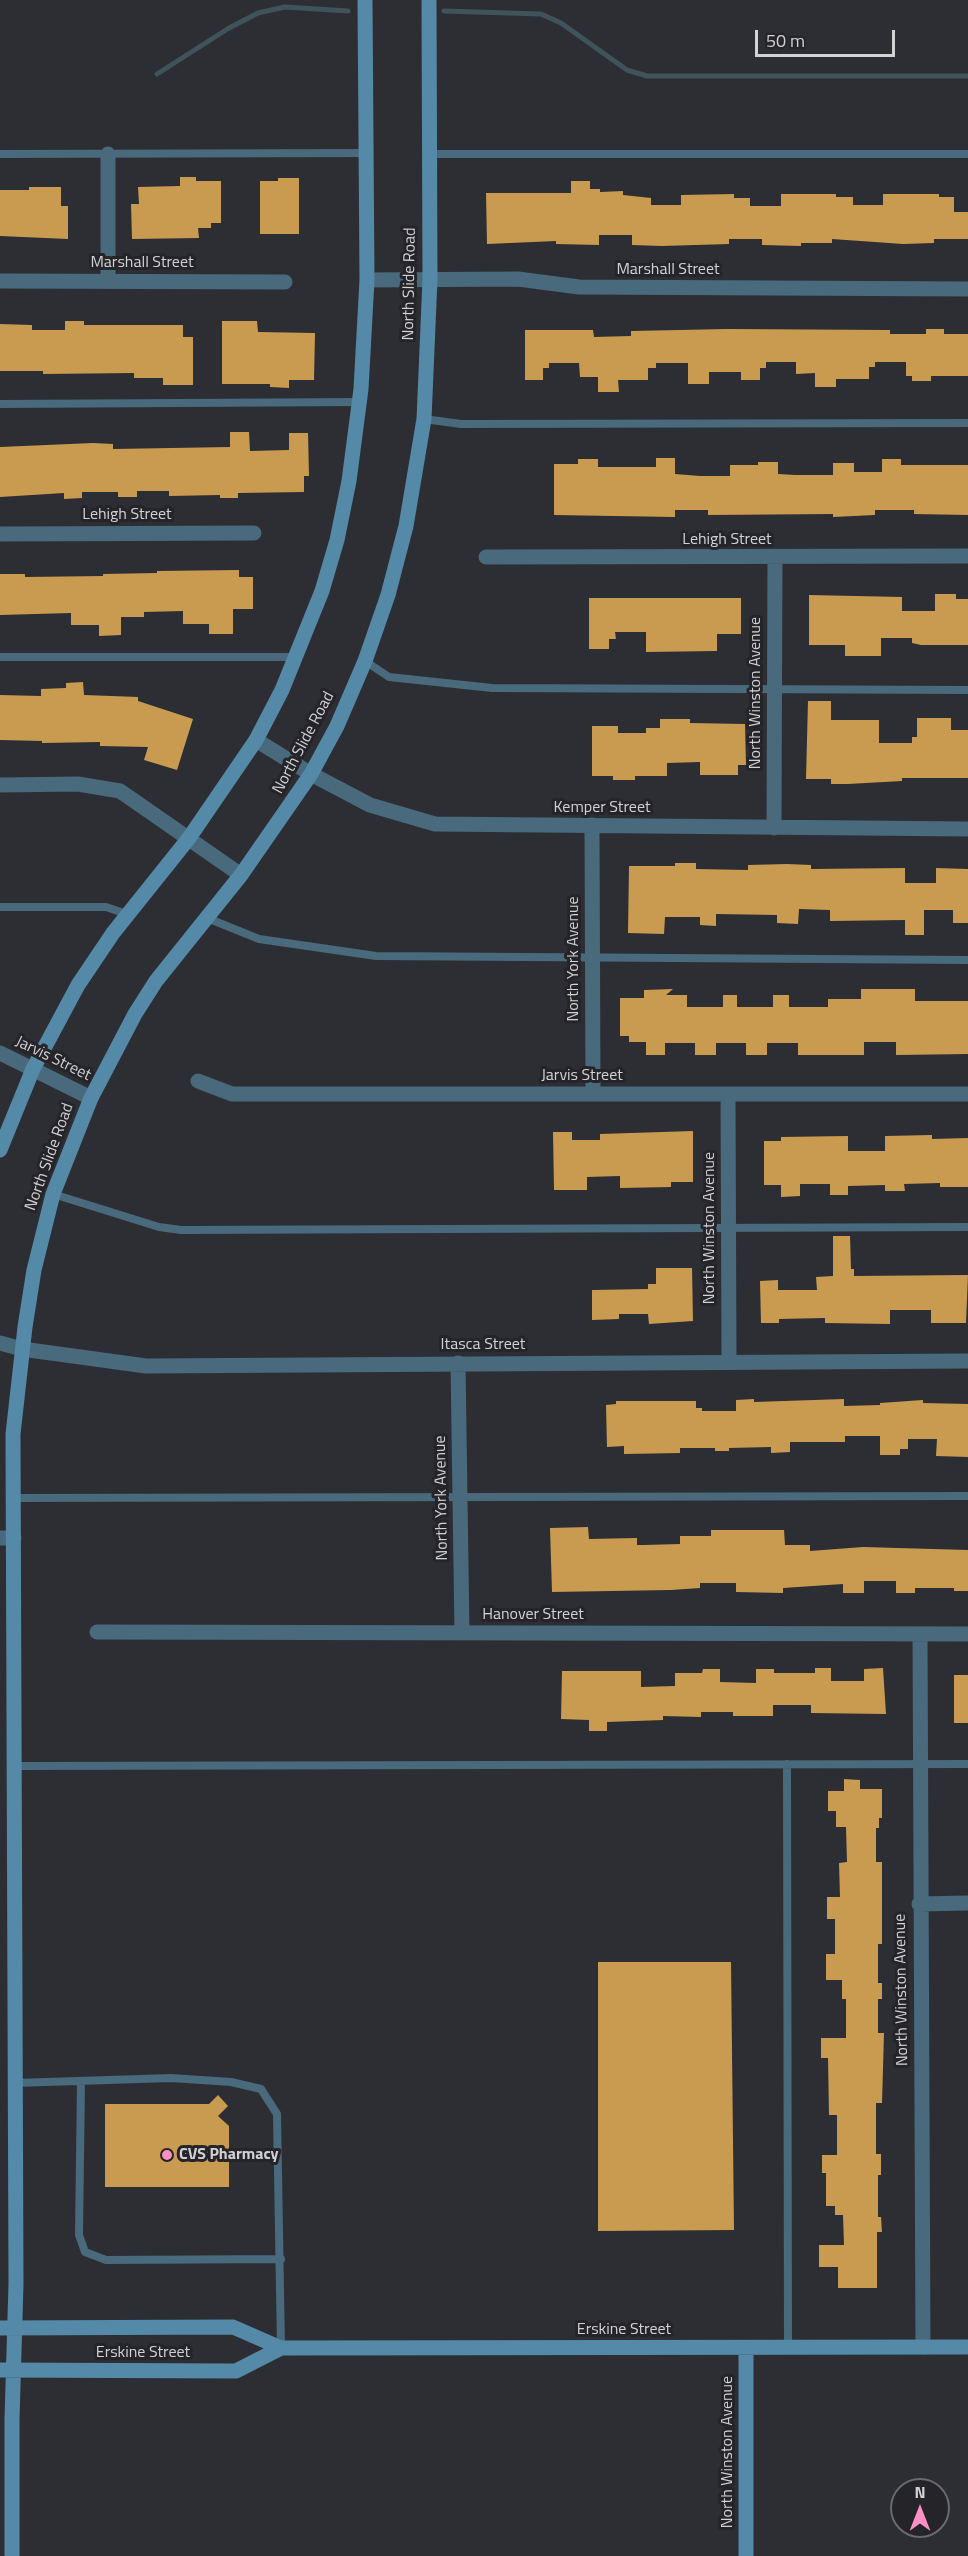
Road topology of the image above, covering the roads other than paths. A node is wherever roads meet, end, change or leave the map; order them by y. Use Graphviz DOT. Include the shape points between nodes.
graph roads {
  1 [pos="365,0"];
  2 [pos="429,0"];
  3 [pos="366,153"];
  4 [pos="0,154"];
  5 [pos="108,154"];
  6 [pos="430,154"];
  7 [pos="968,154"];
  8 [pos="430,279"];
  9 [pos="368,280"];
  10 [pos="0,281"];
  11 [pos="108,281"];
  12 [pos="285,282"];
  13 [pos="968,289"];
  14 [pos="360,402"];
  15 [pos="0,404"];
  16 [pos="424,419"];
  17 [pos="968,423"];
  18 [pos="254,533"];
  19 [pos="0,534"];
  20 [pos="486,556"];
  21 [pos="968,556"];
  22 [pos="775,558"];
  23 [pos="0,657"];
  24 [pos="296,657"];
  25 [pos="365,661"];
  26 [pos="774,690"];
  27 [pos="968,690"];
  28 [pos="256,740"];
  29 [pos="311,774"];
  30 [pos="0,785"];
  31 [pos="592,825"];
  32 [pos="774,828"];
  33 [pos="968,829"];
  34 [pos="189,838"];
  35 [pos="242,875"];
  36 [pos="0,907"];
  37 [pos="127,914"];
  38 [pos="207,918"];
  39 [pos="592,959"];
  40 [pos="968,960"];
  41 [pos="0,1053"];
  42 [pos="33,1069"];
  43 [pos="198,1081"];
  44 [pos="593,1094"];
  45 [pos="728,1094"];
  46 [pos="968,1094"];
  47 [pos="91,1098"];
  48 [pos="0,1150"];
  49 [pos="53,1194"];
  50 [pos="728,1227"];
  51 [pos="968,1227"];
  52 [pos="0,1343"];
  53 [pos="22,1349"];
  54 [pos="729,1361"];
  55 [pos="968,1361"];
  56 [pos="458,1363"];
  57 [pos="460,1495"];
  58 [pos="968,1496"];
  59 [pos="14,1497"];
  60 [pos="7,1538"];
  61 [pos="97,1632"];
  62 [pos="462,1633"];
  63 [pos="920,1634"];
  64 [pos="968,1634"];
  65 [pos="787,1764"];
  66 [pos="920,1764"];
  67 [pos="968,1764"];
  68 [pos="14,1766"];
  69 [pos="7,1888"];
  70 [pos="968,1903"];
  71 [pos="919,1904"];
  72 [pos="81,2081"];
  73 [pos="15,2083"];
  74 [pos="281,2259"];
  75 [pos="7,2327"];
  76 [pos="788,2347"];
  77 [pos="923,2347"];
  78 [pos="968,2347"];
  79 [pos="746,2348"];
  80 [pos="281,2349"];
  81 [pos="7,2370"];
  82 [pos="12,2556"];
  83 [pos="746,2556"];
  1 -- 3 [label="main road"];
  2 -- 6 [label="main road, North Slide Road"];
  3 -- 5 [label="lane"];
  3 -- 9 [label="main road"];
  4 -- 5 [label="lane"];
  5 -- 11 [label="street"];
  6 -- 7 [label="lane"];
  6 -- 8 [label="main road, North Slide Road"];
  8 -- 9 [label="street, Marshall Street"];
  8 -- 13 [label="street, Marshall Street" via="518,279 579,287"];
  8 -- 16 [label="main road, North Slide Road"];
  9 -- 14 [label="main road"];
  10 -- 11 [label="street, Marshall Street"];
  11 -- 12 [label="street, Marshall Street"];
  14 -- 15 [label="lane"];
  14 -- 24 [label="main road" via="337,540"];
  16 -- 17 [label="lane" via="461,424"];
  16 -- 25 [label="main road, North Slide Road" via="406,526"];
  18 -- 19 [label="street, Lehigh Street"];
  20 -- 22 [label="street, Lehigh Street"];
  21 -- 22 [label="street, Lehigh Street"];
  22 -- 26 [label="street, North Winston Avenue"];
  23 -- 24 [label="lane"];
  24 -- 28 [label="main road"];
  25 -- 26 [label="lane" via="389,676 492,688"];
  25 -- 29 [label="main road, North Slide Road"];
  26 -- 27 [label="lane"];
  26 -- 32 [label="street, North Winston Avenue"];
  28 -- 29 [label="street, Kemper Street"];
  28 -- 34 [label="main road"];
  29 -- 31 [label="street, Kemper Street" via="370,805 417,821 459,826"];
  29 -- 35 [label="main road, North Slide Road"];
  30 -- 34 [label="street" via="94,785 120,791"];
  31 -- 32 [label="street, Kemper Street"];
  31 -- 39 [label="street, North York Avenue"];
  32 -- 33 [label="street, Kemper Street"];
  34 -- 35 [label="street"];
  34 -- 37 [label="main road"];
  35 -- 38 [label="main road, North Slide Road"];
  36 -- 37 [label="lane" via="106,907"];
  37 -- 42 [label="main road" via="78,985"];
  38 -- 39 [label="lane" via="258,939 376,956"];
  38 -- 47 [label="main road, North Slide Road" via="140,1006"];
  39 -- 40 [label="lane"];
  39 -- 44 [label="street, North York Avenue"];
  41 -- 42 [label="street, Jarvis Street"];
  42 -- 47 [label="street, Jarvis Street"];
  42 -- 48 [label="main road"];
  43 -- 44 [label="street, Jarvis Street" via="232,1094"];
  44 -- 45 [label="street, Jarvis Street"];
  45 -- 46 [label="street, Jarvis Street"];
  45 -- 50 [label="street, North Winston Avenue"];
  47 -- 49 [label="main road, North Slide Road"];
  49 -- 50 [label="lane" via="159,1227 181,1230"];
  49 -- 53 [label="main road, North Slide Road" via="34,1270"];
  50 -- 51 [label="lane"];
  50 -- 54 [label="street, North Winston Avenue"];
  52 -- 53 [label="street, Itasca Street"];
  53 -- 56 [label="street, Itasca Street" via="146,1366"];
  53 -- 59 [label="main road, North Slide Road" via="13,1434"];
  54 -- 55 [label="street, Itasca Street"];
  54 -- 56 [label="street, Itasca Street"];
  56 -- 57 [label="street, North York Avenue"];
  57 -- 58 [label="lane"];
  57 -- 59 [label="lane"];
  57 -- 62 [label="street, North York Avenue"];
  59 -- 60 [label="main road, North Slide Road"];
  60 -- 68 [label="main road, North Slide Road"];
  61 -- 62 [label="street, Hanover Street"];
  62 -- 63 [label="street, Hanover Street"];
  63 -- 64 [label="street, Hanover Street"];
  63 -- 66 [label="street, North Winston Avenue"];
  65 -- 66 [label="lane"];
  65 -- 68 [label="lane"];
  65 -- 76 [label="lane"];
  66 -- 67 [label="lane"];
  66 -- 71 [label="street, North Winston Avenue"];
  68 -- 69 [label="main road, North Slide Road"];
  69 -- 73 [label="main road, North Slide Road"];
  70 -- 71 [label="street"];
  71 -- 77 [label="street, North Winston Avenue"];
  72 -- 73 [label="lane"];
  72 -- 74 [label="lane" via="171,2078 231,2082 261,2089 277,2114"];
  72 -- 74 [label="lane" via="79,2235 85,2252 106,2260"];
  73 -- 75 [label="main road, North Slide Road"];
  74 -- 80 [label="lane"];
  75 -- 80 [label="main road, Erskine Street" via="233,2327"];
  75 -- 81 [label="main road, North Slide Road"];
  76 -- 77 [label="main road, Erskine Street"];
  76 -- 79 [label="main road, Erskine Street"];
  77 -- 78 [label="main road, Erskine Street"];
  79 -- 80 [label="main road, Erskine Street"];
  79 -- 83 [label="main road, North Winston Avenue"];
  80 -- 81 [label="main road, Erskine Street" via="236,2371"];
  81 -- 82 [label="main road, North Slide Road"];
}
